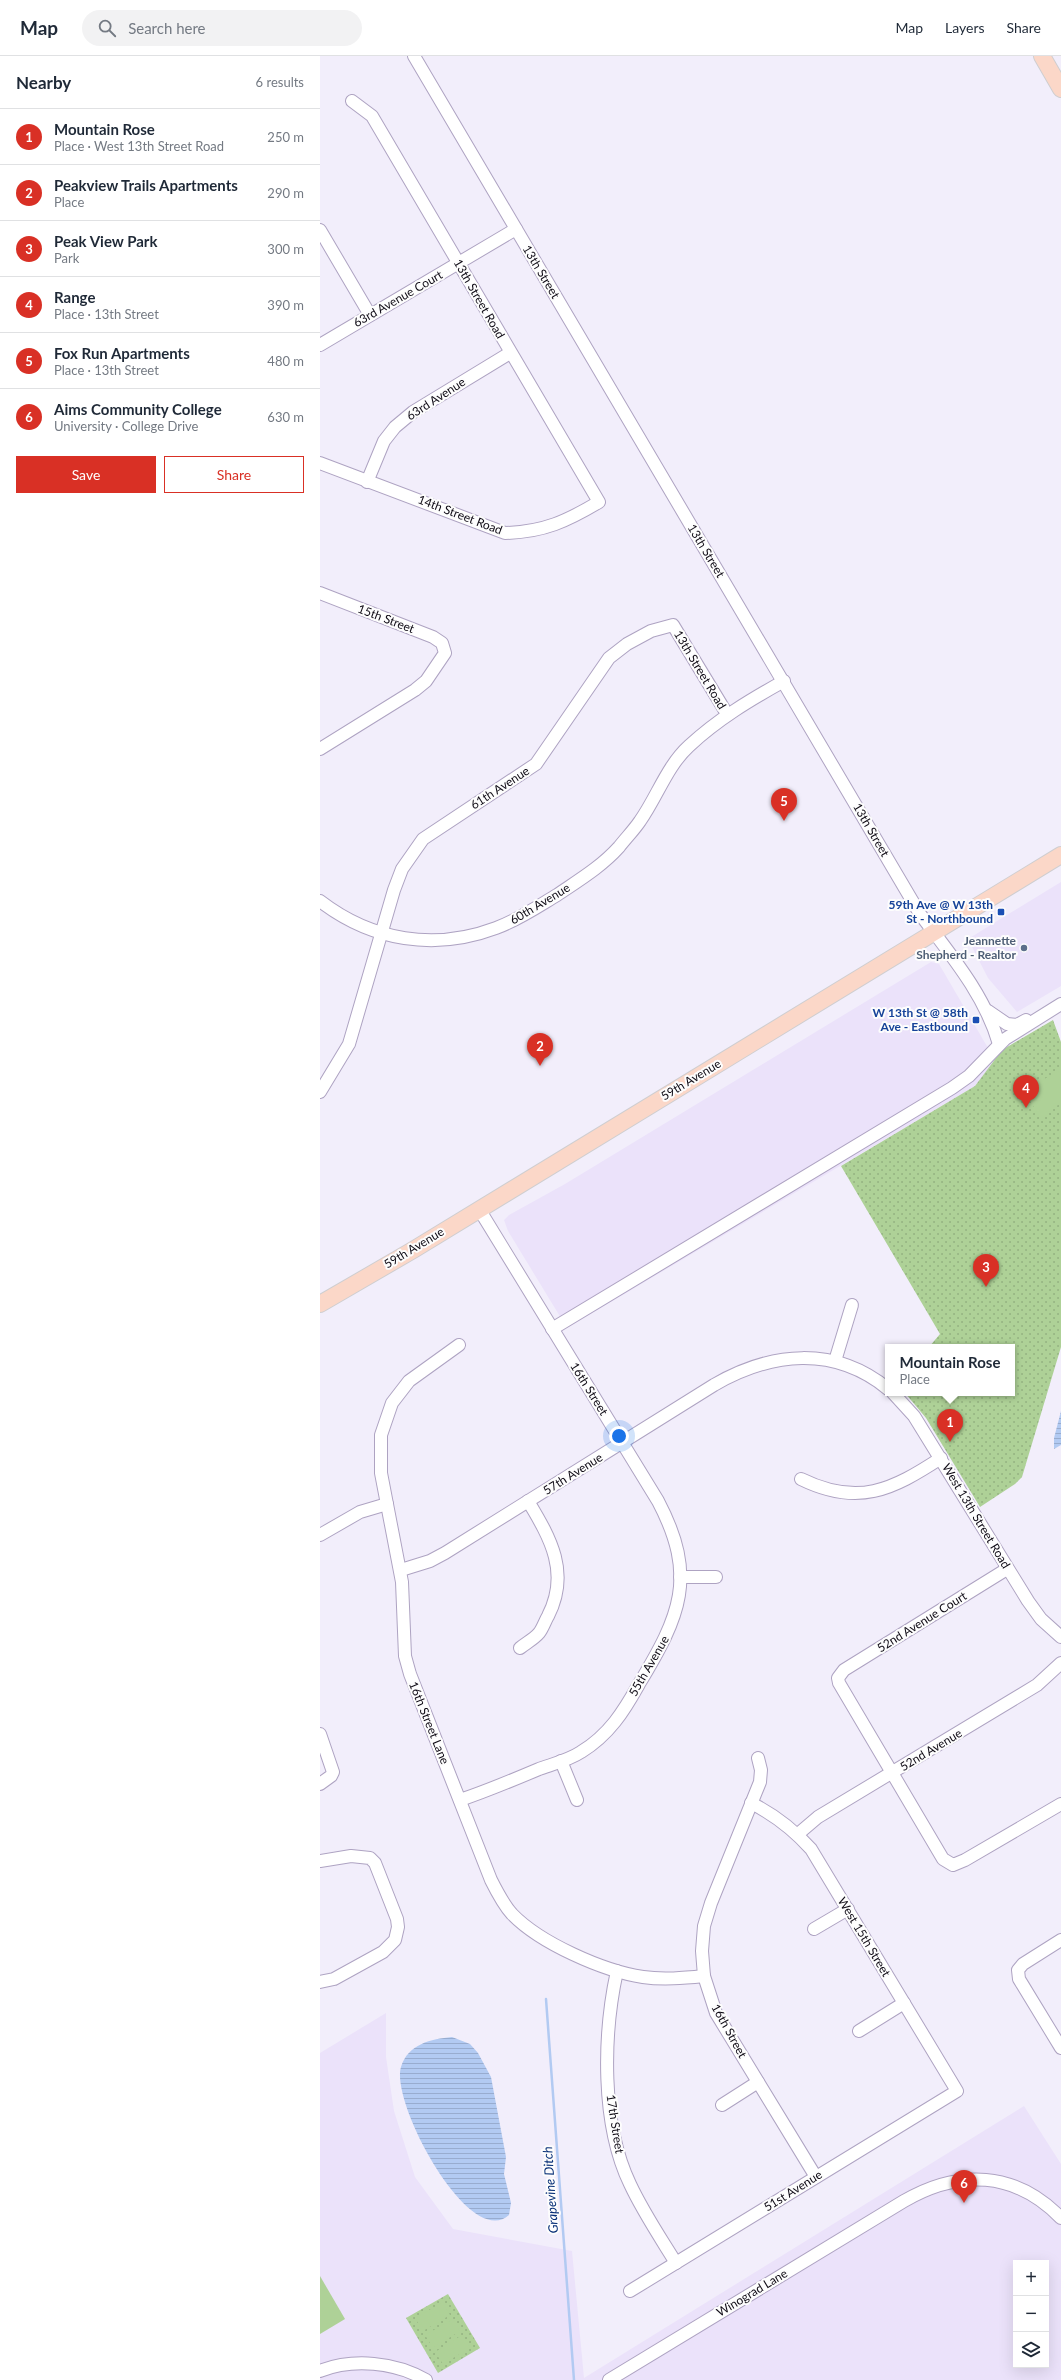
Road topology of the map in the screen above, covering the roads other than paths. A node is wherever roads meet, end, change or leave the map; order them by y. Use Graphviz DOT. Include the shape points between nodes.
graph roads {
  1 [pos="414,56"];
  2 [pos="1042,56"];
  3 [pos="1061,88"];
  4 [pos="352,101"];
  5 [pos="516,229"];
  6 [pos="320,230"];
  7 [pos="458,264"];
  8 [pos="370,315"];
  9 [pos="320,345"];
  10 [pos="510,353"];
  11 [pos="320,463"];
  12 [pos="367,482"];
  13 [pos="599,502"];
  14 [pos="320,593"];
  15 [pos="673,625"];
  16 [pos="784,681"];
  17 [pos="727,714"];
  18 [pos="320,749"];
  19 [pos="1061,855"];
  20 [pos="320,901"];
  21 [pos="935,933"];
  22 [pos="383,934"];
  23 [pos="1057,1006"];
  24 [pos="985,1009"];
  25 [pos="1000,1044"];
  26 [pos="320,1092"];
  27 [pos="479,1209"];
  28 [pos="320,1304"];
  29 [pos="852,1305"];
  30 [pos="552,1329"];
  31 [pos="459,1346"];
  32 [pos="835,1361"];
  33 [pos="885,1387"];
  34 [pos="896,1396"];
  35 [pos="622,1442"];
  36 [pos="940,1458"];
  37 [pos="801,1479"];
  38 [pos="528,1501"];
  39 [pos="387,1504"];
  40 [pos="320,1534"];
  41 [pos="1007,1569"];
  42 [pos="401,1570"];
  43 [pos="680,1577"];
  44 [pos="716,1577"];
  45 [pos="1061,1637"];
  46 [pos="520,1648"];
  47 [pos="1061,1663"];
  48 [pos="320,1734"];
  49 [pos="758,1758"];
  50 [pos="561,1761"];
  51 [pos="892,1773"];
  52 [pos="320,1784"];
  53 [pos="460,1800"];
  54 [pos="577,1800"];
  55 [pos="751,1803"];
  56 [pos="1061,1804"];
  57 [pos="798,1834"];
  58 [pos="320,1861"];
  59 [pos="848,1909"];
  60 [pos="814,1929"];
  61 [pos="1061,1940"];
  62 [pos="617,1971"];
  63 [pos="704,1976"];
  64 [pos="320,1982"];
  65 [pos="904,2003"];
  66 [pos="859,2031"];
  67 [pos="1061,2048"];
  68 [pos="758,2082"];
  69 [pos="957,2091"];
  70 [pos="722,2105"];
  71 [pos="816,2177"];
  72 [pos="1061,2218"];
  73 [pos="676,2263"];
  74 [pos="630,2292"];
  75 [pos="320,2371"];
  76 [pos="426,2380"];
  77 [pos="610,2380"];
  1 -- 5 [label="street, 13th Street"];
  2 -- 3 [label="main road"];
  4 -- 7 [label="street, 13th Street Road" via="372,116"];
  5 -- 7 [label="street, 63rd Avenue Court"];
  5 -- 16 [label="street, 13th Street"];
  6 -- 8 [label="street"];
  7 -- 8 [label="street, 63rd Avenue Court"];
  7 -- 10 [label="street, 13th Street Road"];
  8 -- 9 [label="street, 63rd Avenue Court"];
  10 -- 12 [label="street, 63rd Avenue" via="413,412 395,427 384,441"];
  10 -- 13 [label="street, 13th Street Road"];
  11 -- 12 [label="street, 14th Street Road"];
  12 -- 13 [label="street, 14th Street Road" via="505,533 549,528"];
  14 -- 18 [label="street, 15th Street" via="433,637 442,643 445,653 428,678 415,690"];
  15 -- 17 [label="street, 13th Street Road"];
  15 -- 22 [label="street, 61th Avenue" via="651,631 627,644 609,658 536,764 424,839 402,869"];
  16 -- 17 [label="street, 60th Avenue"];
  16 -- 21 [label="street, 13th Street" via="920,914"];
  17 -- 22 [label="street, 60th Avenue" via="688,747 664,780 640,821 618,848 593,872 524,916 473,936 416,941"];
  19 -- 21 [label="main road, 59th Avenue"];
  20 -- 22 [label="street"];
  21 -- 24 [label="street, 13th Street" via="953,955"];
  21 -- 27 [label="main road, 59th Avenue"];
  22 -- 26 [label="street" via="349,1044"];
  23 -- 24 [label="street" via="1045,1009 1017,1026 1007,1024"];
  23 -- 25 [label="street"];
  24 -- 25 [label="street, 13th Street"];
  25 -- 30 [label="street" via="969,1076 952,1088"];
  27 -- 28 [label="main road, 59th Avenue"];
  27 -- 30 [label="street, 16th Street"];
  29 -- 32 [label="street"];
  30 -- 35 [label="street, 16th Street"];
  31 -- 39 [label="street, 16th Street Lane" via="410,1381 387,1415 380,1447 381,1473"];
  32 -- 33 [label="street" via="863,1372"];
  32 -- 35 [label="street, 57th Avenue" via="794,1358 753,1366 720,1382"];
  34 -- 36 [label="street, West 13th Street Road" via="914,1416"];
  35 -- 38 [label="street, 57th Avenue"];
  35 -- 43 [label="street, 16th Street" via="668,1520 677,1547"];
  36 -- 37 [label="street" via="902,1482 862,1494 820,1488"];
  36 -- 41 [label="street, West 13th Street Road"];
  38 -- 42 [label="street, 57th Avenue" via="445,1553 430,1561"];
  38 -- 46 [label="street" via="546,1529 552,1544 557,1582 553,1606 540,1632"];
  39 -- 40 [label="street" via="360,1512"];
  39 -- 42 [label="street, 16th Street Lane"];
  41 -- 45 [label="street, West 13th Street Road" via="1041,1619"];
  41 -- 51 [label="street, 52nd Avenue Court" via="844,1670 838,1678"];
  42 -- 53 [label="street, 16th Street Lane" via="405,1656"];
  43 -- 44 [label="street"];
  43 -- 50 [label="street, 55th Avenue" via="679,1599 666,1638 620,1717 608,1731 580,1753"];
  47 -- 51 [label="street, 52nd Avenue" via="1037,1685"];
  48 -- 52 [label="street" via="333,1769 332,1776"];
  49 -- 55 [label="street, 16th Street" via="760,1782"];
  50 -- 53 [label="street, 55th Avenue"];
  50 -- 54 [label="street"];
  51 -- 56 [label="street" via="943,1859 953,1865"];
  51 -- 57 [label="street, 52nd Avenue" via="818,1817"];
  53 -- 62 [label="street, 16th Street Lane" via="491,1880 513,1914 534,1931 571,1952"];
  55 -- 57 [label="street, West 15th Street" via="773,1814"];
  55 -- 63 [label="street, 16th Street" via="704,1926"];
  57 -- 59 [label="street, West 15th Street" via="811,1849"];
  58 -- 64 [label="street" via="363,1856 373,1861 398,1927 395,1940 383,1952 334,1979"];
  59 -- 60 [label="street"];
  59 -- 65 [label="street, West 15th Street"];
  61 -- 67 [label="street" via="1023,1964 1018,1970 1019,1980"];
  62 -- 63 [label="street, 16th Street Lane" via="644,1977"];
  62 -- 73 [label="street, 17th Street" via="610,2005 607,2040 613,2130 629,2184"];
  63 -- 68 [label="street, 16th Street" via="716,2013"];
  65 -- 66 [label="street"];
  65 -- 69 [label="street, West 15th Street"];
  68 -- 70 [label="street"];
  68 -- 71 [label="street, 16th Street"];
  69 -- 71 [label="street, 51st Avenue"];
  71 -- 73 [label="street, 51st Avenue"];
  72 -- 77 [label="street, Winograd Lane" via="1048,2204 1024,2189 1007,2183 977,2179 946,2182 915,2194"];
  73 -- 74 [label="street, 51st Avenue"];
  75 -- 76 [label="street" via="346,2364 370,2364 415,2374"];
}
